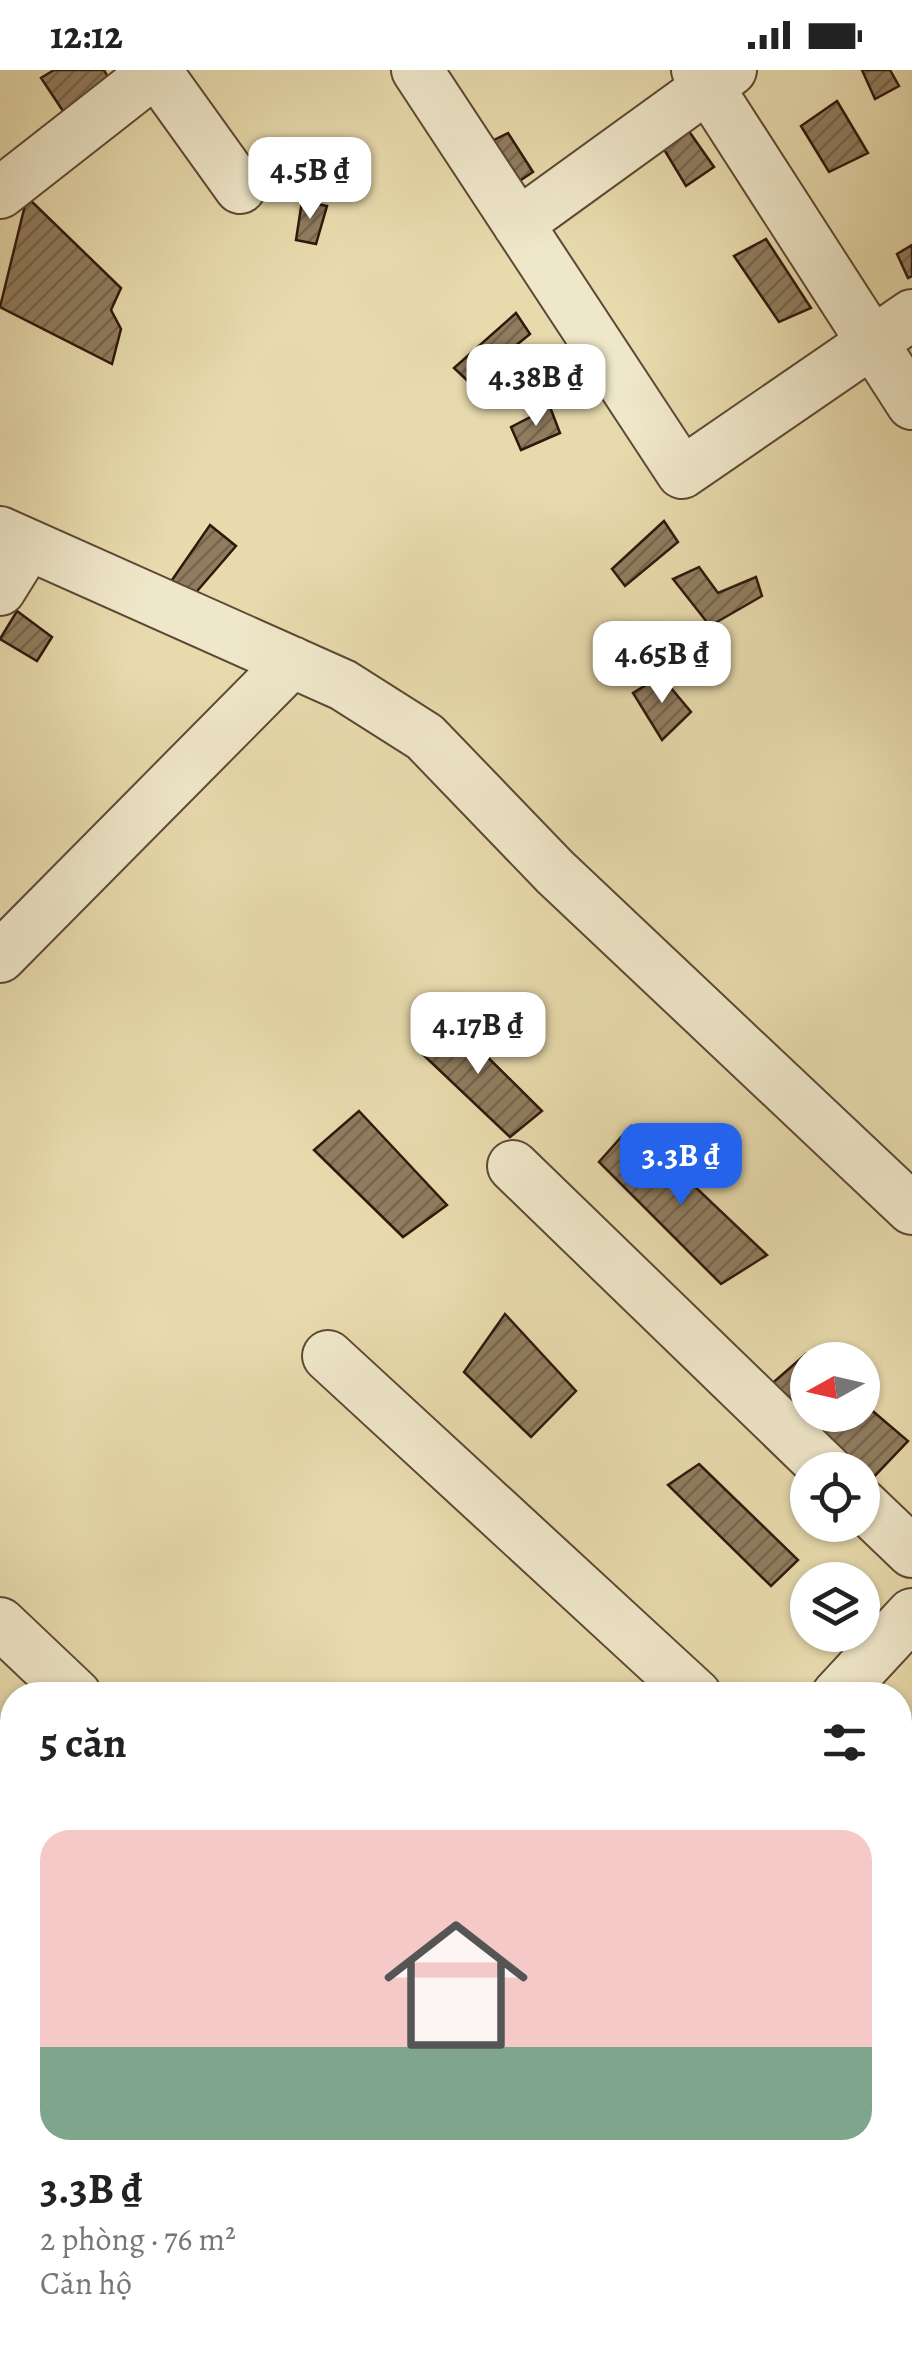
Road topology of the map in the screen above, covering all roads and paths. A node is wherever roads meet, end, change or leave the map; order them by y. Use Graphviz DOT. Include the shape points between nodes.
graph roads {
  1 [pos="416,70"];
  2 [pos="141,74"];
  3 [pos="712,76"];
  4 [pos="240,188"];
  5 [pos="0,193"];
  6 [pos="518,224"];
  7 [pos="912,314"];
  8 [pos="870,343"];
  9 [pos="912,404"];
  10 [pos="14,538"];
  11 [pos="0,590"];
  12 [pos="292,662"];
  13 [pos="0,957"];
  14 [pos="513,1166"];
  15 [pos="912,1209"];
  16 [pos="328,1356"];
  17 [pos="808,1452"];
  18 [pos="880,1521"];
  19 [pos="912,1552"];
  20 [pos="912,1614"];
  21 [pos="0,1623"];
  22 [pos="62,1682"];
  23 [pos="682,1682"];
  24 [pos="849,1682"];
  1 -- 6 [label="street"];
  2 -- 4 [label="street"];
  2 -- 5 [label="street"];
  3 -- 6 [label="street"];
  3 -- 8 [label="street"];
  6 -- 8 [label="street" via="682,473"];
  7 -- 8 [label="street"];
  8 -- 9 [label="street"];
  10 -- 11 [label="street"];
  10 -- 12 [label="street"];
  12 -- 13 [label="street"];
  12 -- 15 [label="street" via="344,685 425,737 555,872"];
  14 -- 17 [label="street"];
  16 -- 23 [label="street"];
  18 -- 19 [label="street"];
  20 -- 24 [label="street"];
  21 -- 22 [label="street"];
}
